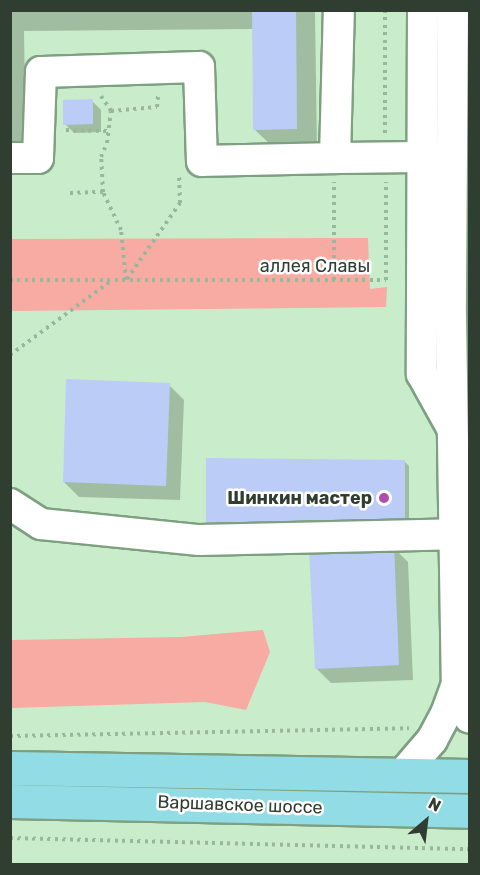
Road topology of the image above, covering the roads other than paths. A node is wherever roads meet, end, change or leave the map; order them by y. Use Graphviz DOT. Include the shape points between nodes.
graph roads {
  1 [pos="339,10"];
  2 [pos="423,10"];
  3 [pos="453,10"];
  4 [pos="422,157"];
  5 [pos="10,158"];
  6 [pos="335,158"];
  7 [pos="437,314"];
  8 [pos="10,504"];
  9 [pos="455,534"];
  10 [pos="463,626"];
  11 [pos="457,683"];
  12 [pos="470,718"];
  13 [pos="10,768"];
  14 [pos="401,776"];
  15 [pos="470,776"];
  16 [pos="10,801"];
  17 [pos="470,811"];
  1 -- 6 [label="street"];
  2 -- 4 [label="street"];
  3 -- 7 [label="street"];
  4 -- 6 [label="street"];
  4 -- 7 [label="street"];
  5 -- 6 [label="street" via="38,158 40,72 199,68 202,161"];
  7 -- 9 [label="street" via="453,430"];
  8 -- 9 [label="street" via="41,524 199,540"];
  9 -- 10 [label="street"];
  10 -- 11 [label="street"];
  11 -- 12 [label="street"];
  11 -- 14 [label="street" via="440,727"];
  13 -- 14 [label="main road, Варшавское шоссе"];
  14 -- 15 [label="main road, Варшавское шоссе"];
  16 -- 17 [label="main road, Варшавское шоссе"];
}
